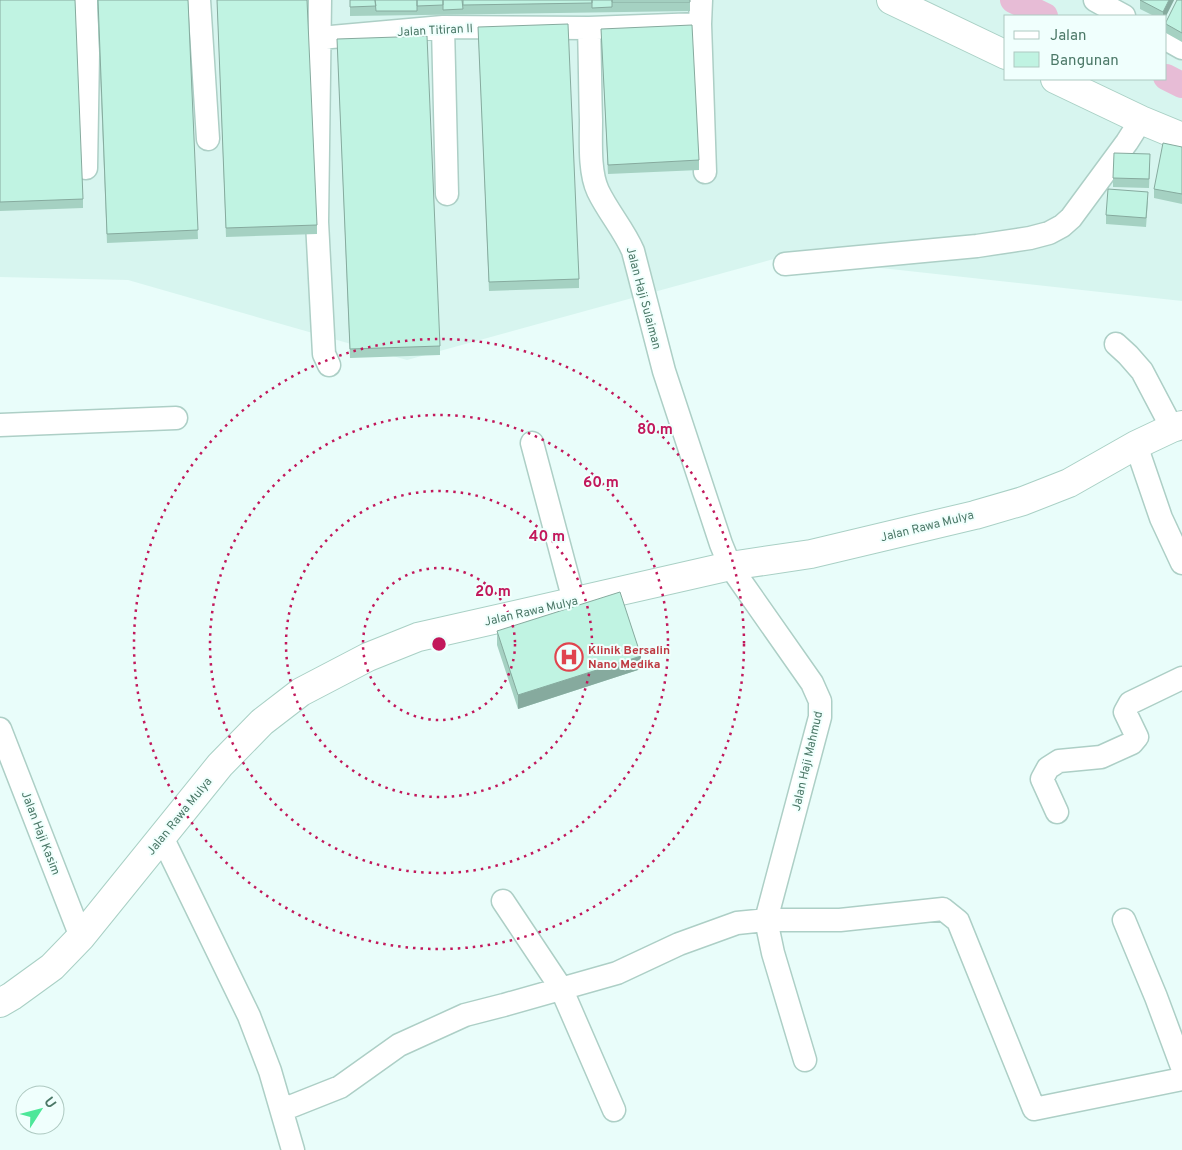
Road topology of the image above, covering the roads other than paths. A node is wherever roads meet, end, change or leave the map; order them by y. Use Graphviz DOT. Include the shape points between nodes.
graph roads {
  1 [pos="86,0"];
  2 [pos="199,0"];
  3 [pos="320,0"];
  4 [pos="701,0"];
  5 [pos="891,0"];
  6 [pos="1094,0"];
  7 [pos="1122,15"];
  8 [pos="700,24"];
  9 [pos="443,28"];
  10 [pos="589,28"];
  11 [pos="320,38"];
  12 [pos="1167,40"];
  13 [pos="1182,48"];
  14 [pos="1004,54"];
  15 [pos="1057,80"];
  16 [pos="1141,120"];
  17 [pos="1182,137"];
  18 [pos="208,139"];
  19 [pos="86,168"];
  20 [pos="705,172"];
  21 [pos="447,194"];
  22 [pos="785,264"];
  23 [pos="1116,344"];
  24 [pos="328,365"];
  25 [pos="176,418"];
  26 [pos="0,425"];
  27 [pos="1177,426"];
  28 [pos="532,443"];
  29 [pos="1136,445"];
  30 [pos="1182,563"];
  31 [pos="730,566"];
  32 [pos="574,601"];
  33 [pos="1182,678"];
  34 [pos="0,729"];
  35 [pos="1057,812"];
  36 [pos="162,837"];
  37 [pos="503,901"];
  38 [pos="766,920"];
  39 [pos="1124,920"];
  40 [pos="81,937"];
  41 [pos="561,988"];
  42 [pos="0,1003"];
  43 [pos="805,1060"];
  44 [pos="1182,1067"];
  45 [pos="1182,1079"];
  46 [pos="282,1110"];
  47 [pos="614,1110"];
  48 [pos="293,1150"];
  1 -- 19 [label="street"];
  2 -- 18 [label="street"];
  3 -- 11 [label="street"];
  4 -- 8 [label="street"];
  5 -- 14 [label="main road"];
  6 -- 7 [label="street"];
  8 -- 10 [label="street, Jalan Titiran II"];
  8 -- 20 [label="street"];
  9 -- 10 [label="street, Jalan Titiran II"];
  9 -- 11 [label="street, Jalan Titiran II"];
  9 -- 21 [label="street"];
  10 -- 31 [label="street, Jalan Haji Sulaiman" via="595,181 598,192 633,251 664,371"];
  11 -- 24 [label="street" via="317,222 324,354"];
  12 -- 13 [label="street"];
  15 -- 16 [label="main road"];
  16 -- 17 [label="main road"];
  16 -- 22 [label="street" via="1071,218 1049,233 976,246"];
  23 -- 27 [label="street" via="1142,371"];
  25 -- 26 [label="street"];
  27 -- 29 [label="main road, Jalan Rawa Mulya"];
  28 -- 32 [label="street"];
  29 -- 30 [label="street" via="1161,518"];
  29 -- 31 [label="main road, Jalan Rawa Mulya" via="1069,483 1023,501 811,554"];
  31 -- 32 [label="main road, Jalan Rawa Mulya"];
  31 -- 38 [label="street, Jalan Haji Mahmud" via="812,683 820,701 820,718"];
  32 -- 36 [label="main road, Jalan Rawa Mulya" via="418,637 368,657 301,692 262,722 220,765"];
  33 -- 35 [label="street" via="1130,703 1126,712 1137,737 1132,743 1102,757 1059,761 1048,768 1042,779"];
  34 -- 40 [label="street, Jalan Haji Kasim"];
  36 -- 40 [label="main road, Jalan Rawa Mulya"];
  36 -- 46 [label="street" via="249,1016"];
  37 -- 41 [label="street"];
  38 -- 41 [label="street" via="730,926 679,944 617,973"];
  38 -- 43 [label="street"];
  38 -- 45 [label="street" via="840,920 943,909 958,921 1034,1109"];
  39 -- 44 [label="street"];
  40 -- 42 [label="main road, Jalan Rawa Mulya" via="52,967"];
  41 -- 46 [label="street" via="465,1015 399,1045 340,1087"];
  41 -- 47 [label="street"];
  46 -- 48 [label="street"];
}
